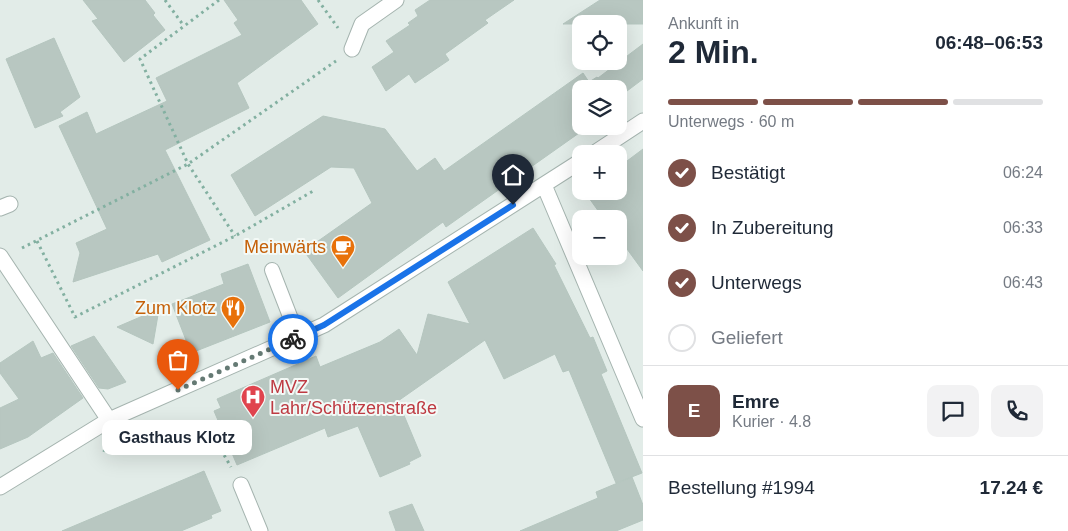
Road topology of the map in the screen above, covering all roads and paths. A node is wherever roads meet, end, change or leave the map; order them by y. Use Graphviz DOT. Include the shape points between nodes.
graph roads {
  1 [pos="165,0"];
  2 [pos="219,0"];
  3 [pos="396,0"];
  4 [pos="184,26"];
  5 [pos="347,53"];
  6 [pos="643,121"];
  7 [pos="607,145"];
  8 [pos="188,164"];
  9 [pos="572,167"];
  10 [pos="544,185"];
  11 [pos="316,190"];
  12 [pos="235,236"];
  13 [pos="37,241"];
  14 [pos="20,249"];
  15 [pos="0,256"];
  16 [pos="272,270"];
  17 [pos="298,337"];
  18 [pos="643,419"];
  19 [pos="109,420"];
  20 [pos="74,440"];
  21 [pos="241,485"];
  22 [pos="0,487"];
  23 [pos="260,531"];
  1 -- 4 [label="path"];
  2 -- 4 [label="path"];
  3 -- 5 [label="street" via="362,24"];
  4 -- 8 [label="path" via="140,59"];
  5 -- 8 [label="path"];
  6 -- 7 [label="street"];
  8 -- 12 [label="path"];
  8 -- 13 [label="path"];
  9 -- 10 [label="street"];
  10 -- 17 [label="street" via="324,325"];
  10 -- 18 [label="street"];
  11 -- 12 [label="path"];
  12 -- 13 [label="path" via="75,317"];
  13 -- 14 [label="path"];
  15 -- 19 [label="street"];
  16 -- 17 [label="lane"];
  17 -- 19 [label="street"];
  19 -- 20 [label="street"];
  20 -- 21 [label="path" via="113,453 202,430 216,441"];
  20 -- 22 [label="street"];
  21 -- 23 [label="street"];
}
